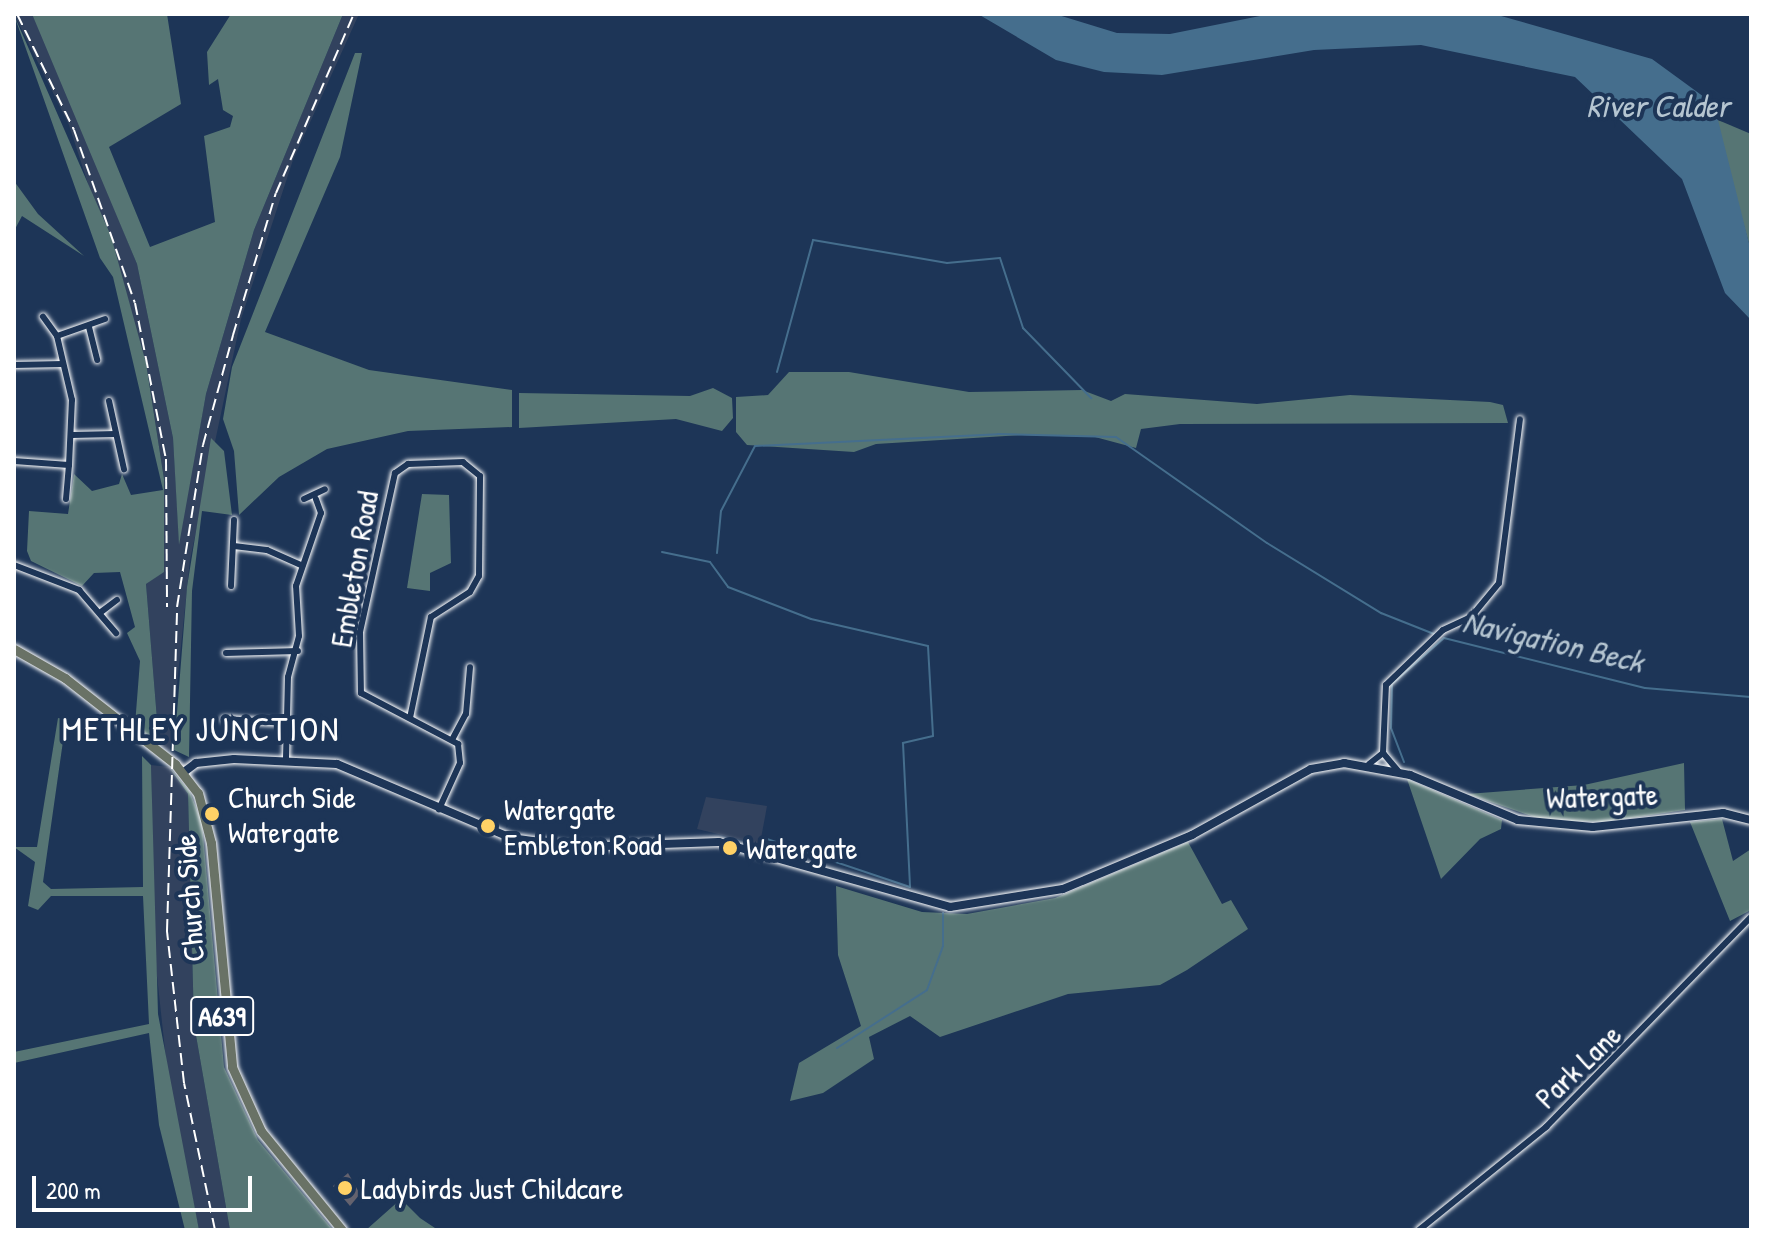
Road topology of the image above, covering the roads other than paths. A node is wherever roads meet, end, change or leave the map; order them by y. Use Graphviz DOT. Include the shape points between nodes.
graph roads {
  1 [pos="43,317"];
  2 [pos="105,319"];
  3 [pos="89,327"];
  4 [pos="57,336"];
  5 [pos="97,360"];
  6 [pos="63,364"];
  7 [pos="14,365"];
  8 [pos="109,401"];
  9 [pos="1520,419"];
  10 [pos="116,434"];
  11 [pos="72,435"];
  12 [pos="14,461"];
  13 [pos="69,465"];
  14 [pos="124,469"];
  15 [pos="325,489"];
  16 [pos="66,499"];
  17 [pos="304,499"];
  18 [pos="316,499"];
  19 [pos="234,520"];
  20 [pos="234,546"];
  21 [pos="14,565"];
  22 [pos="301,565"];
  23 [pos="231,586"];
  24 [pos="117,600"];
  25 [pos="101,612"];
  26 [pos="116,633"];
  27 [pos="14,649"];
  28 [pos="298,651"];
  29 [pos="226,653"];
  30 [pos="470,667"];
  31 [pos="410,718"];
  32 [pos="224,719"];
  33 [pos="287,723"];
  34 [pos="453,738"];
  35 [pos="1383,753"];
  36 [pos="286,758"];
  37 [pos="1369,764"];
  38 [pos="184,772"];
  39 [pos="1399,772"];
  40 [pos="439,809"];
  41 [pos="1751,820"];
  42 [pos="1751,917"];
  43 [pos="342,1230"];
  44 [pos="1419,1230"];
  1 -- 4 [label="street"];
  2 -- 3 [label="street"];
  3 -- 4 [label="street"];
  3 -- 5 [label="street"];
  4 -- 6 [label="street"];
  6 -- 7 [label="street"];
  6 -- 11 [label="street"];
  8 -- 10 [label="street"];
  9 -- 35 [label="street" via="1504,570 1471,617 1443,630 1392,676"];
  10 -- 11 [label="street"];
  10 -- 14 [label="street"];
  11 -- 13 [label="street"];
  12 -- 13 [label="street"];
  13 -- 16 [label="street"];
  15 -- 18 [label="street"];
  17 -- 18 [label="street"];
  18 -- 22 [label="street" via="321,513"];
  19 -- 20 [label="street"];
  20 -- 22 [label="street" via="267,550"];
  20 -- 23 [label="street"];
  21 -- 25 [label="street" via="73,587"];
  22 -- 28 [label="street"];
  24 -- 25 [label="street"];
  25 -- 26 [label="street"];
  27 -- 38 [label="main road, A639" via="65,678"];
  28 -- 29 [label="street"];
  28 -- 33 [label="street" via="288,677"];
  30 -- 34 [label="street" via="466,714"];
  31 -- 31 [label="street, Embleton Road" via="361,693 364,608 395,473 408,464 463,462 480,476 479,576 470,592 431,617"];
  31 -- 34 [label="street, Embleton Road"];
  32 -- 33 [label="street"];
  33 -- 36 [label="street"];
  34 -- 40 [label="street" via="460,763"];
  35 -- 37 [label="street"];
  35 -- 39 [label="street"];
  36 -- 38 [label="main road, Watergate" via="205,761"];
  36 -- 40 [label="main road, Watergate" via="359,769"];
  37 -- 39 [label="main road, Watergate"];
  37 -- 40 [label="main road, Watergate" via="1311,769 1192,835 1063,889 950,907 913,902 748,847 546,845"];
  38 -- 43 [label="main road, Church Side / A639" via="208,820 224,1033 236,1076 261,1131"];
  39 -- 41 [label="main road, Watergate" via="1537,823 1593,827 1723,813"];
  42 -- 44 [label="street, Park Lane" via="1546,1127"];
}
